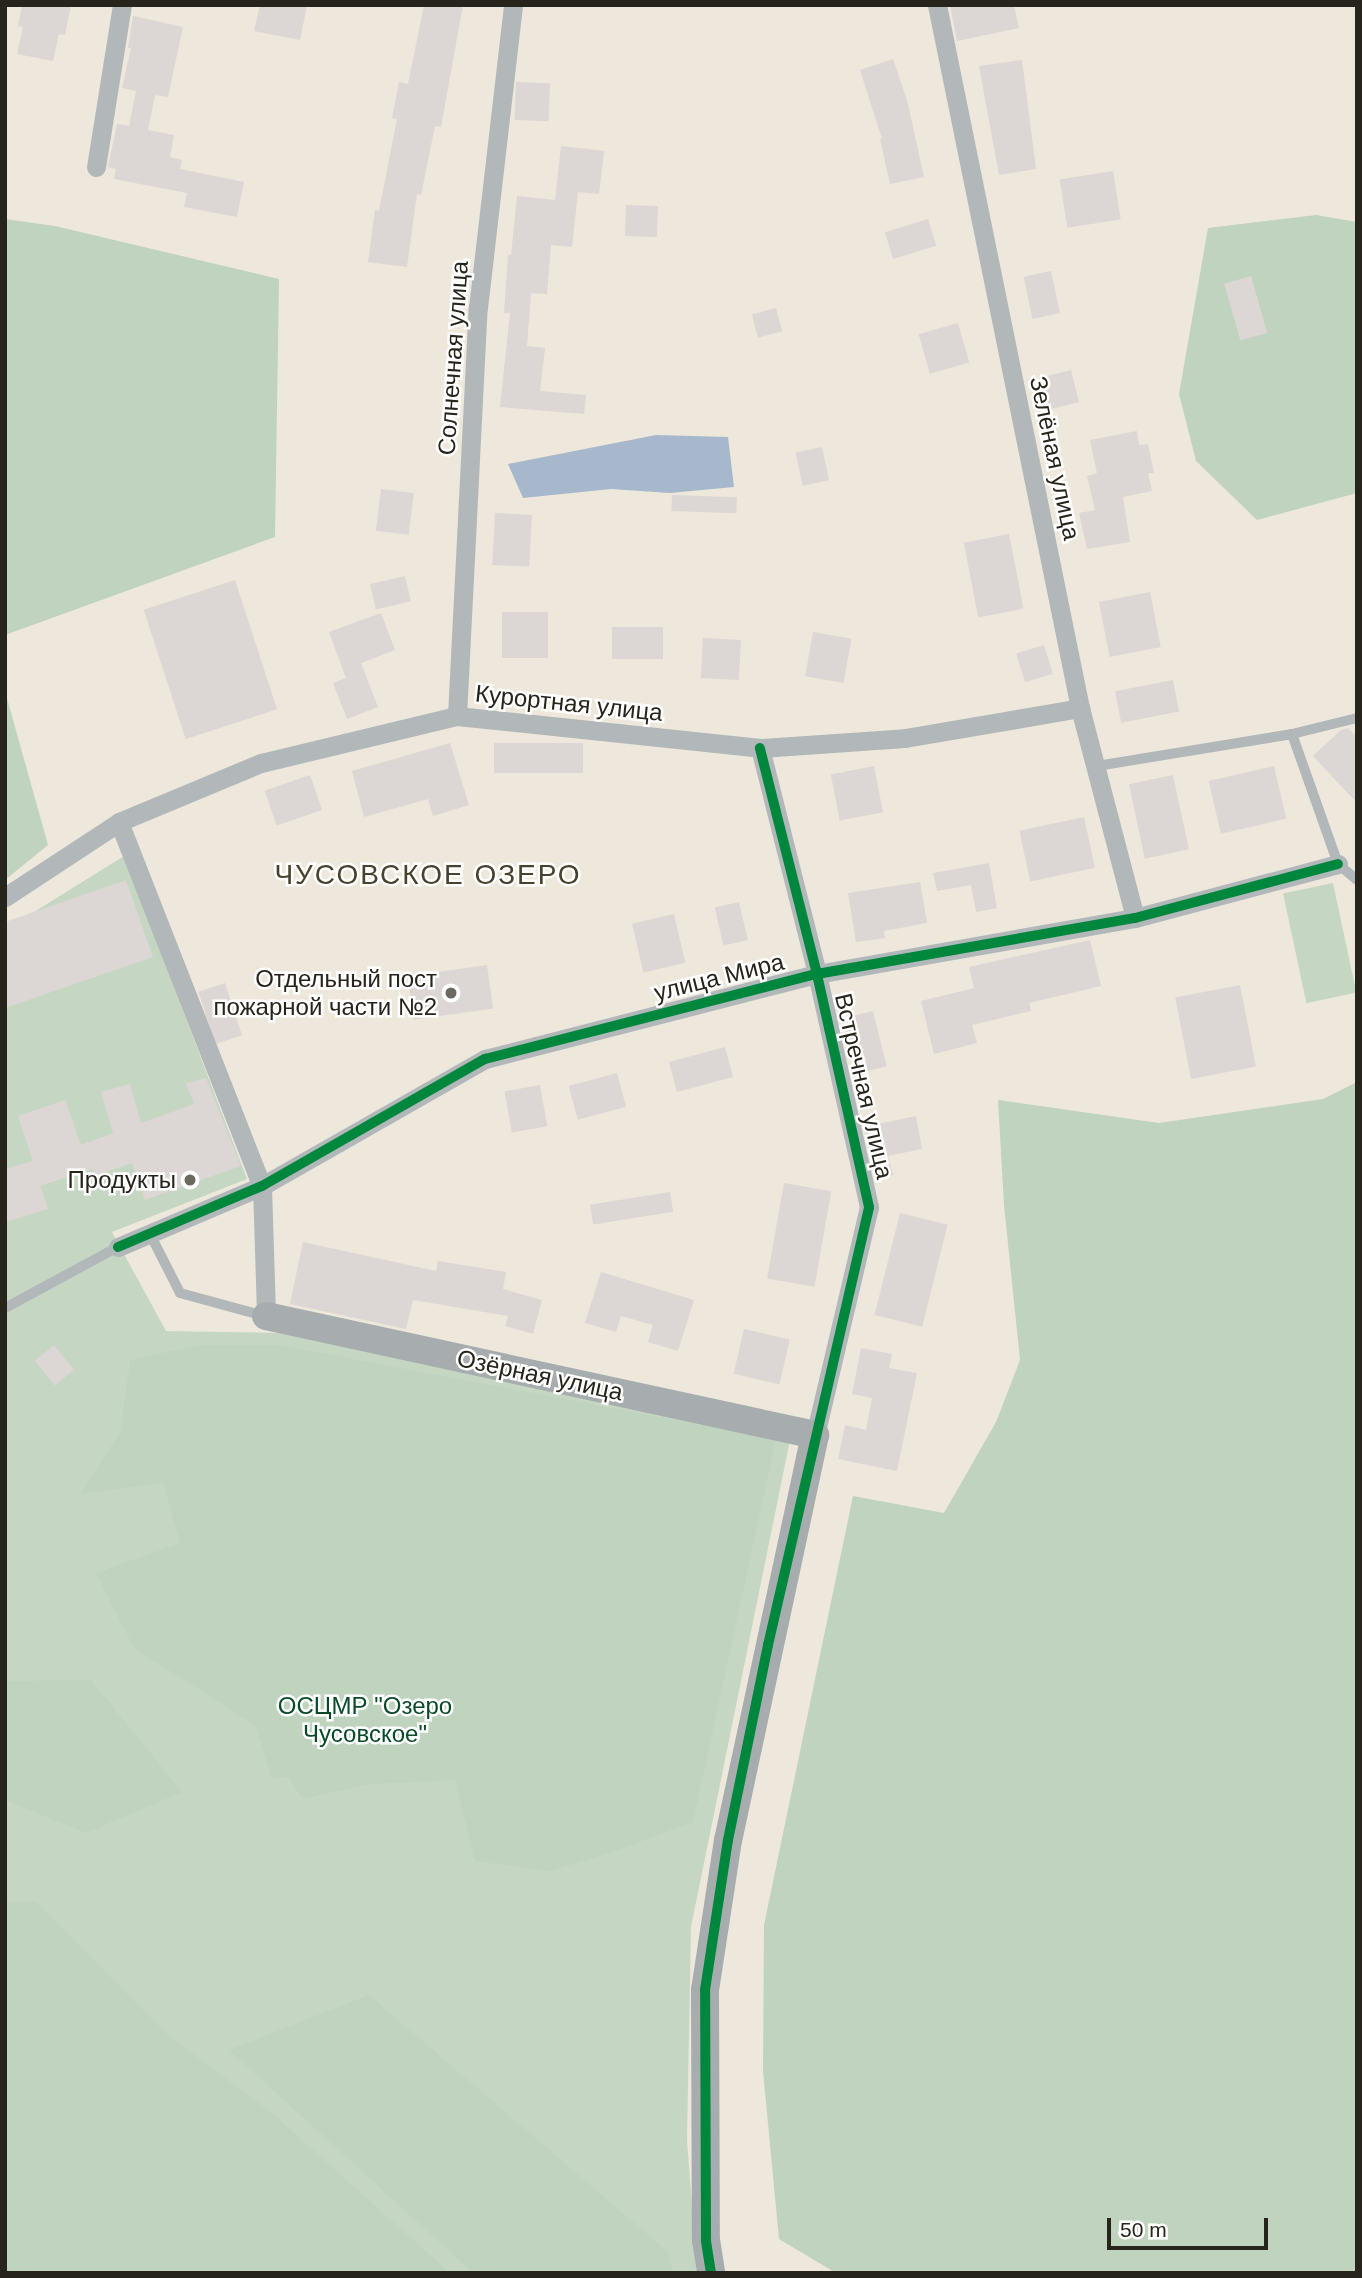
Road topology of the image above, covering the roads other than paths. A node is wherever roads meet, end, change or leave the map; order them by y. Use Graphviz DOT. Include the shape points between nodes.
graph roads {
  1 [pos="122,5"];
  2 [pos="513,5"];
  3 [pos="937,5"];
  4 [pos="96,167"];
  5 [pos="1080,708"];
  6 [pos="457,716"];
  7 [pos="1357,718"];
  8 [pos="1292,734"];
  9 [pos="760,748"];
  10 [pos="1097,766"];
  11 [pos="119,822"];
  12 [pos="1338,864"];
  13 [pos="1357,880"];
  14 [pos="5,898"];
  15 [pos="1135,918"];
  16 [pos="817,974"];
  17 [pos="262,1186"];
  18 [pos="150,1234"];
  19 [pos="118,1247"];
  20 [pos="5,1308"];
  21 [pos="266,1316"];
  22 [pos="815,1435"];
  23 [pos="711,2273"];
  1 -- 4 [label="street"];
  2 -- 6 [label="street, Солнечная улица" via="478,308"];
  3 -- 5 [label="street, Зелёная улица"];
  5 -- 9 [label="street, Курортная улица" via="905,738"];
  5 -- 10 [label="street, Зелёная улица"];
  6 -- 9 [label="street, Курортная улица"];
  6 -- 11 [label="street, Курортная улица" via="261,763"];
  7 -- 8 [label="lane"];
  8 -- 10 [label="lane"];
  8 -- 12 [label="lane"];
  9 -- 16 [label="street, Встречная улица"];
  10 -- 15 [label="street, Зелёная улица"];
  11 -- 14 [label="street, Курортная улица"];
  11 -- 17 [label="street"];
  12 -- 13 [label="lane"];
  12 -- 15 [label="street, улица Мира"];
  15 -- 16 [label="street, улица Мира"];
  16 -- 17 [label="street, улица Мира" via="485,1059"];
  16 -- 22 [label="street, Встречная улица" via="869,1207"];
  17 -- 18 [label="street, улица Мира"];
  17 -- 21 [label="street"];
  18 -- 19 [label="street, улица Мира"];
  18 -- 21 [label="lane" via="180,1293"];
  19 -- 20 [label="lane"];
  21 -- 22 [label="street, Озёрная улица"];
  22 -- 23 [label="street" via="728,1840 705,1990 706,2240"];
}
